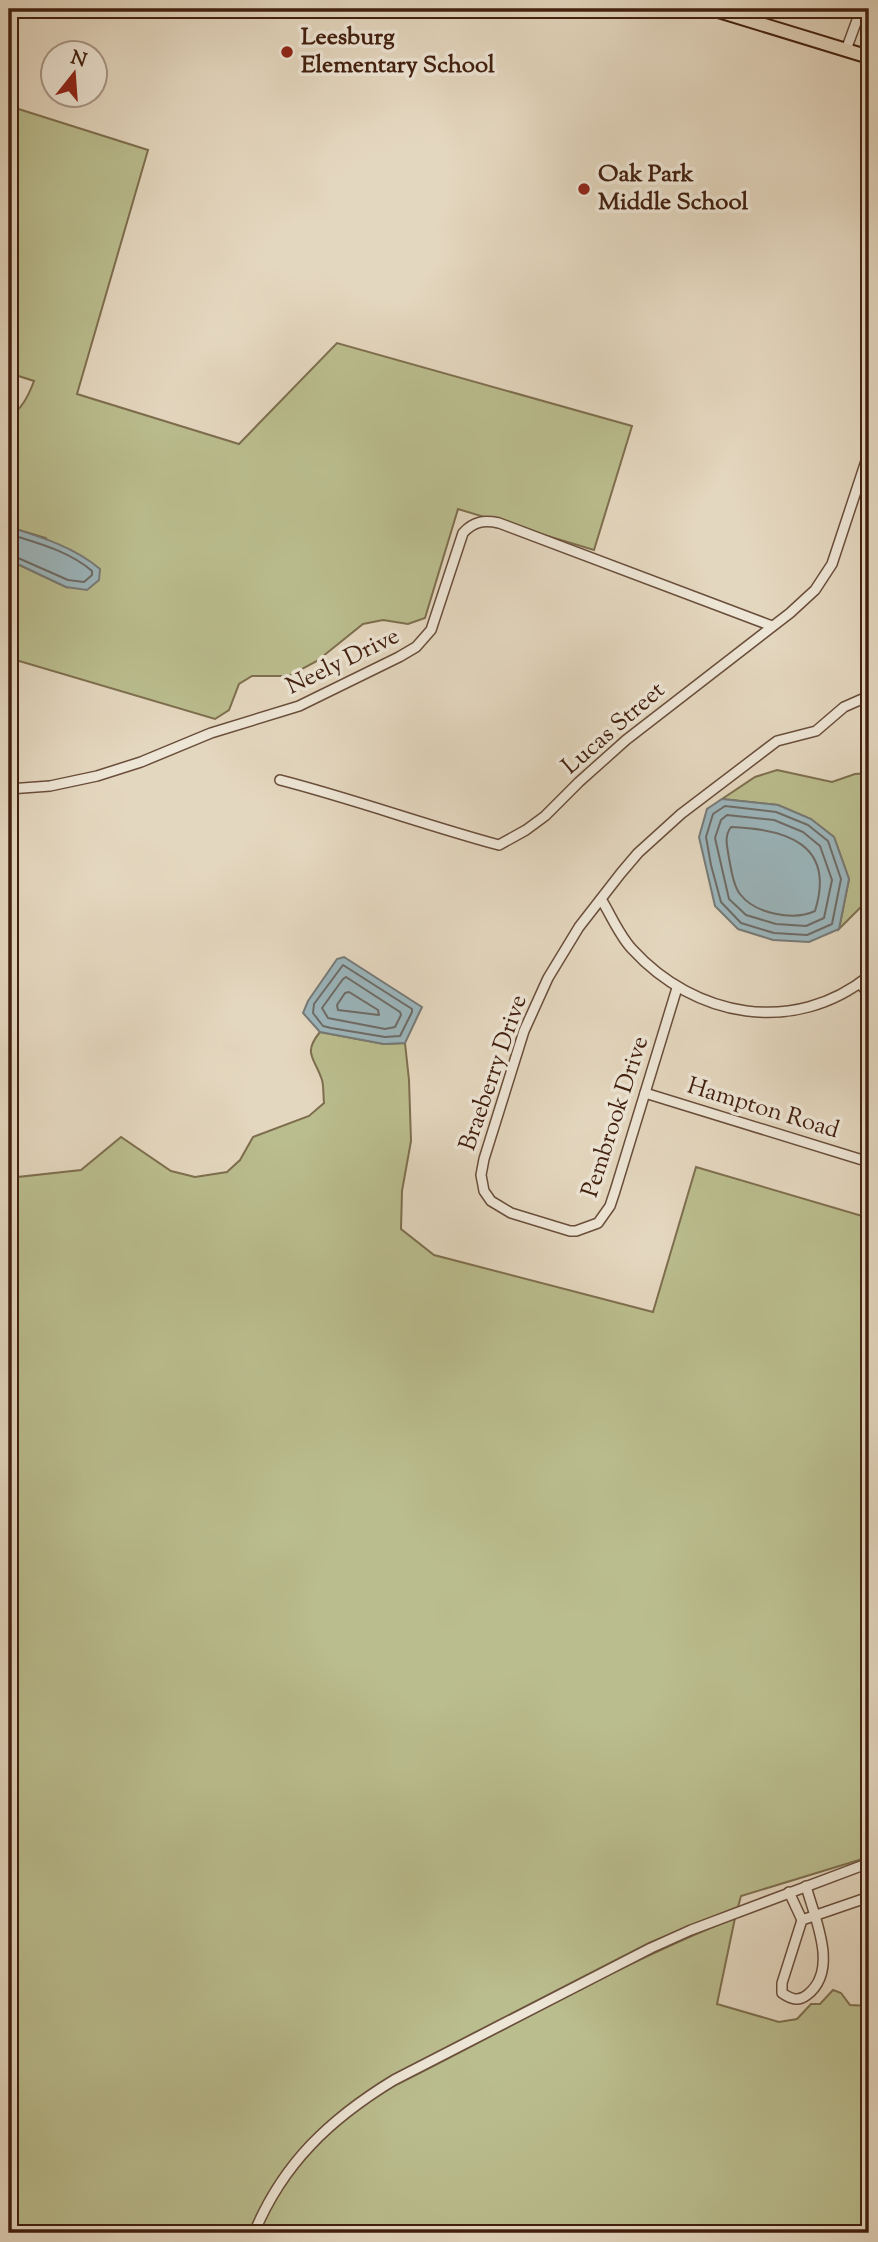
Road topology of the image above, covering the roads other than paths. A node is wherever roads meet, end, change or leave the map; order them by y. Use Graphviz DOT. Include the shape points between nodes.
graph roads {
  1 [pos="712,9"];
  2 [pos="860,9"];
  3 [pos="846,50"];
  4 [pos="869,57"];
  5 [pos="869,452"];
  6 [pos="772,626"];
  7 [pos="869,696"];
  8 [pos="280,780"];
  9 [pos="9,789"];
  10 [pos="601,899"];
  11 [pos="869,976"];
  12 [pos="860,983"];
  13 [pos="677,988"];
  14 [pos="869,995"];
  15 [pos="645,1093"];
  16 [pos="869,1162"];
  17 [pos="488,1198"];
  18 [pos="869,1863"];
  19 [pos="806,1886"];
  20 [pos="789,1892"];
  21 [pos="869,1897"];
  22 [pos="817,1916"];
  23 [pos="802,1920"];
  24 [pos="254,2233"];
  1 -- 3 [label="main road"];
  2 -- 3 [label="street"];
  3 -- 4 [label="main road"];
  5 -- 6 [label="street, Lucas Street" via="832,564 815,590"];
  6 -- 8 [label="street, Lucas Street" via="626,740 545,816 499,845"];
  6 -- 9 [label="street, Neely Drive" via="482,520 463,533 436,619 422,641 408,652 299,706 211,733 141,762 50,786"];
  7 -- 10 [label="street, Braeberry Drive" via="844,707 816,731 783,738 747,762 638,853"];
  10 -- 13 [label="street" via="633,951"];
  10 -- 17 [label="street, Braeberry Drive" via="562,954 524,1031 484,1158 482,1183"];
  11 -- 12 [label="street"];
  12 -- 13 [label="street" via="817,1004 772,1013 726,1008"];
  12 -- 14 [label="street"];
  13 -- 15 [label="street, Pembrook Drive"];
  15 -- 16 [label="street, Hampton Road"];
  15 -- 17 [label="street, Pembrook Drive" via="610,1206 598,1223 570,1231 511,1213"];
  18 -- 19 [label="street"];
  19 -- 20 [label="street"];
  19 -- 22 [label="street"];
  20 -- 23 [label="street"];
  20 -- 24 [label="street" via="651,1948 368,2096 332,2123 290,2169"];
  21 -- 22 [label="street"];
  22 -- 23 [label="street"];
  22 -- 23 [label="street" via="824,1972 810,1994 800,2000 782,1993 782,1983"];
}
